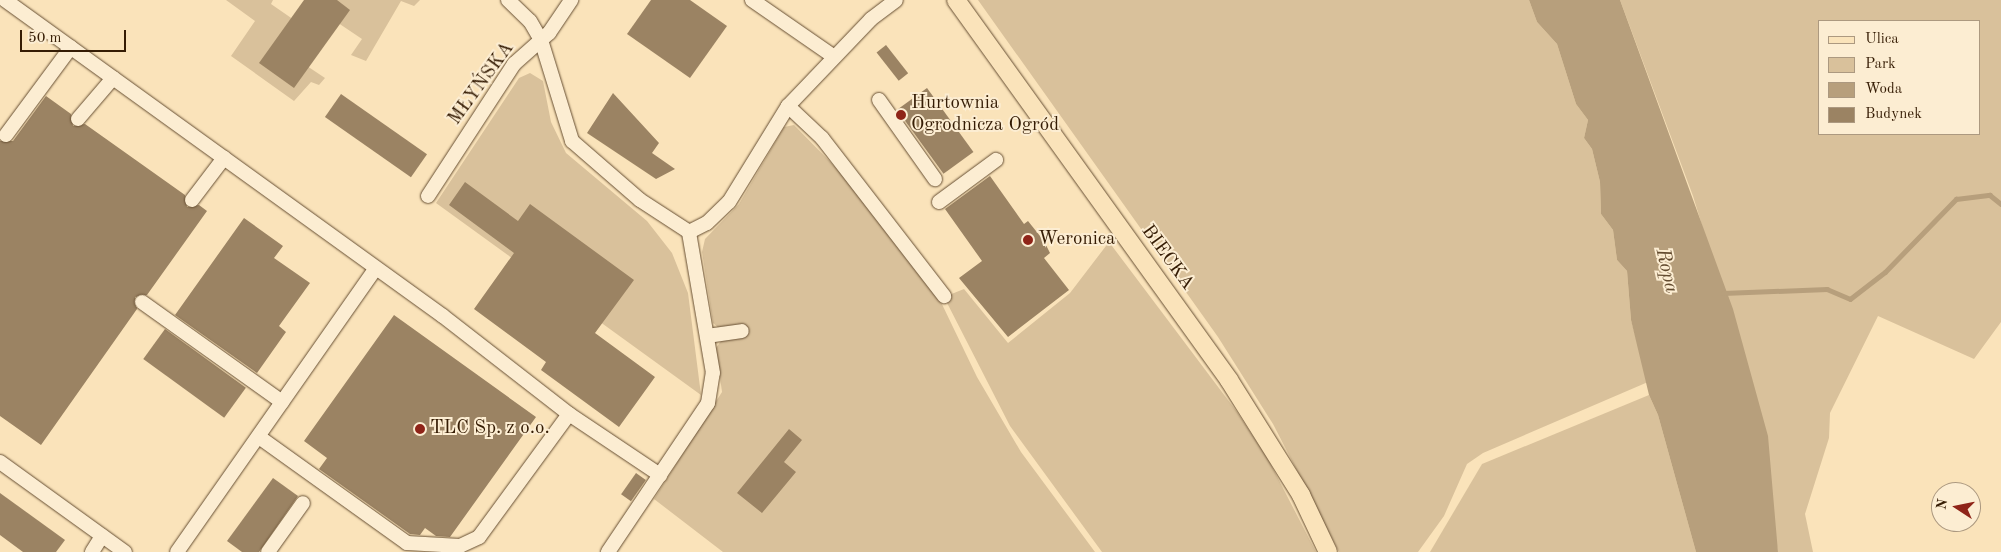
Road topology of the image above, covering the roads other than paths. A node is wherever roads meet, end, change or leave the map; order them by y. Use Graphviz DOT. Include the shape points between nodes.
graph roads {
  1 [pos="4,0"];
  2 [pos="508,0"];
  3 [pos="571,0"];
  4 [pos="752,0"];
  5 [pos="879,0"];
  6 [pos="896,0"];
  7 [pos="956,0"];
  8 [pos="0,6"];
  9 [pos="871,19"];
  10 [pos="542,40"];
  11 [pos="70,47"];
  12 [pos="833,56"];
  13 [pos="113,78"];
  14 [pos="879,100"];
  15 [pos="788,106"];
  16 [pos="78,119"];
  17 [pos="6,135"];
  18 [pos="224,158"];
  19 [pos="996,160"];
  20 [pos="935,180"];
  21 [pos="428,196"];
  22 [pos="192,200"];
  23 [pos="938,202"];
  24 [pos="688,232"];
  25 [pos="374,270"];
  26 [pos="944,296"];
  27 [pos="142,302"];
  28 [pos="742,331"];
  29 [pos="707,336"];
  30 [pos="282,402"];
  31 [pos="569,414"];
  32 [pos="259,437"];
  33 [pos="0,462"];
  34 [pos="660,475"];
  35 [pos="303,503"];
  36 [pos="102,536"];
  37 [pos="92,552"];
  38 [pos="124,552"];
  39 [pos="177,552"];
  40 [pos="268,552"];
  41 [pos="608,552"];
  42 [pos="1328,552"];
  1 -- 8 [label="street"];
  1 -- 11 [label="street"];
  2 -- 10 [label="street" via="530,21"];
  3 -- 10 [label="street, MŁYŃSKA"];
  4 -- 12 [label="street"];
  5 -- 9 [label="street"];
  6 -- 9 [label="street"];
  7 -- 42 [label="main road, BIECKA" via="1229,380 1301,495"];
  9 -- 12 [label="street"];
  10 -- 21 [label="street, MŁYŃSKA" via="514,64"];
  10 -- 24 [label="street" via="572,141 640,200"];
  11 -- 13 [label="street"];
  11 -- 17 [label="street"];
  12 -- 15 [label="street"];
  13 -- 16 [label="street"];
  13 -- 18 [label="street"];
  14 -- 20 [label="street"];
  15 -- 24 [label="street" via="729,202 707,223"];
  15 -- 26 [label="street" via="822,138"];
  18 -- 22 [label="street"];
  18 -- 25 [label="street"];
  19 -- 23 [label="street"];
  24 -- 29 [label="street"];
  25 -- 30 [label="street"];
  25 -- 31 [label="street"];
  27 -- 30 [label="street"];
  28 -- 29 [label="street"];
  29 -- 34 [label="street" via="713,373 708,403"];
  30 -- 32 [label="street"];
  31 -- 32 [label="street" via="479,537 460,546 407,543"];
  31 -- 34 [label="street"];
  32 -- 39 [label="street"];
  33 -- 36 [label="street"];
  34 -- 41 [label="street"];
  35 -- 40 [label="street"];
  36 -- 37 [label="street"];
  36 -- 38 [label="street"];
}
